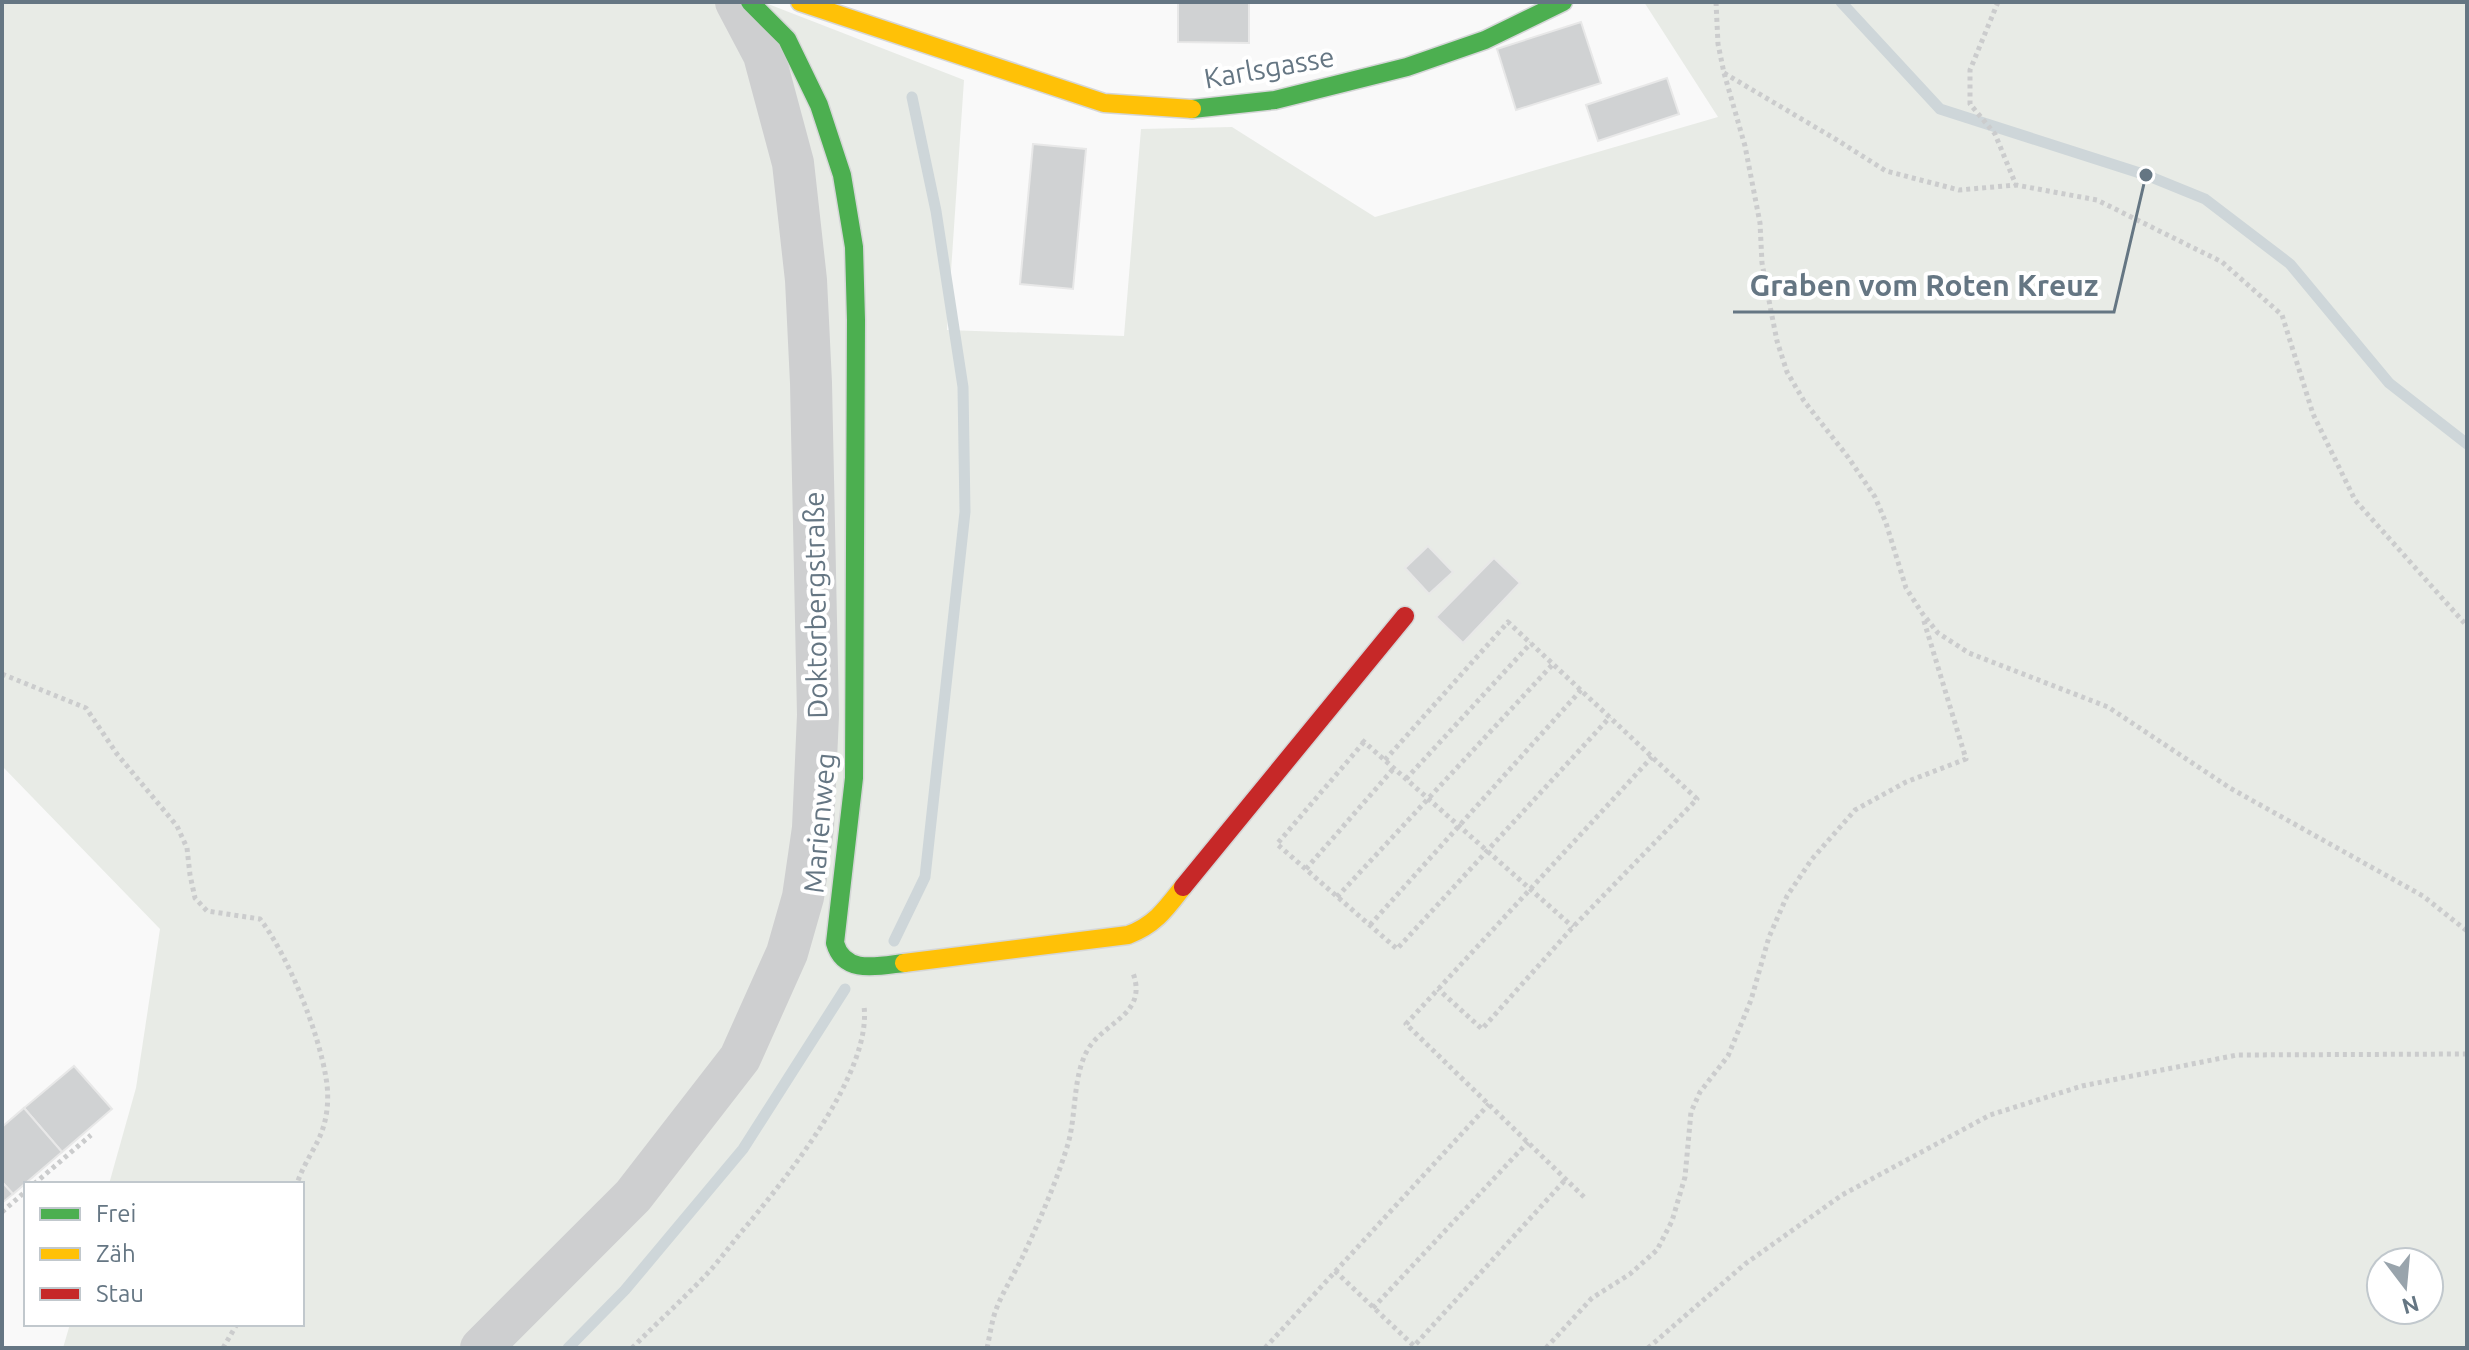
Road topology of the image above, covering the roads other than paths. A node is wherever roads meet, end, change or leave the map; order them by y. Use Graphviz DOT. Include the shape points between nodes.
graph roads {
  1 [pos="736,2"];
  2 [pos="750,2"];
  3 [pos="800,2"];
  4 [pos="1560,4"];
  5 [pos="1405,616"];
  6 [pos="481,1348"];
  1 -- 6 [label="street, Doktorbergstraße" via="764,55 793,163 806,280 818,715 813,828 803,897 787,953 740,1058 633,1196"];
  2 -- 5 [label="street, Marienweg" via="787,39 819,105 842,175 854,247 854,778 835,943 840,958 855,967 878,966 1137,932 1153,924"];
  3 -- 4 [label="street, Karlsgasse" via="1104,103 1194,109 1275,100 1407,67 1485,40"];
}
